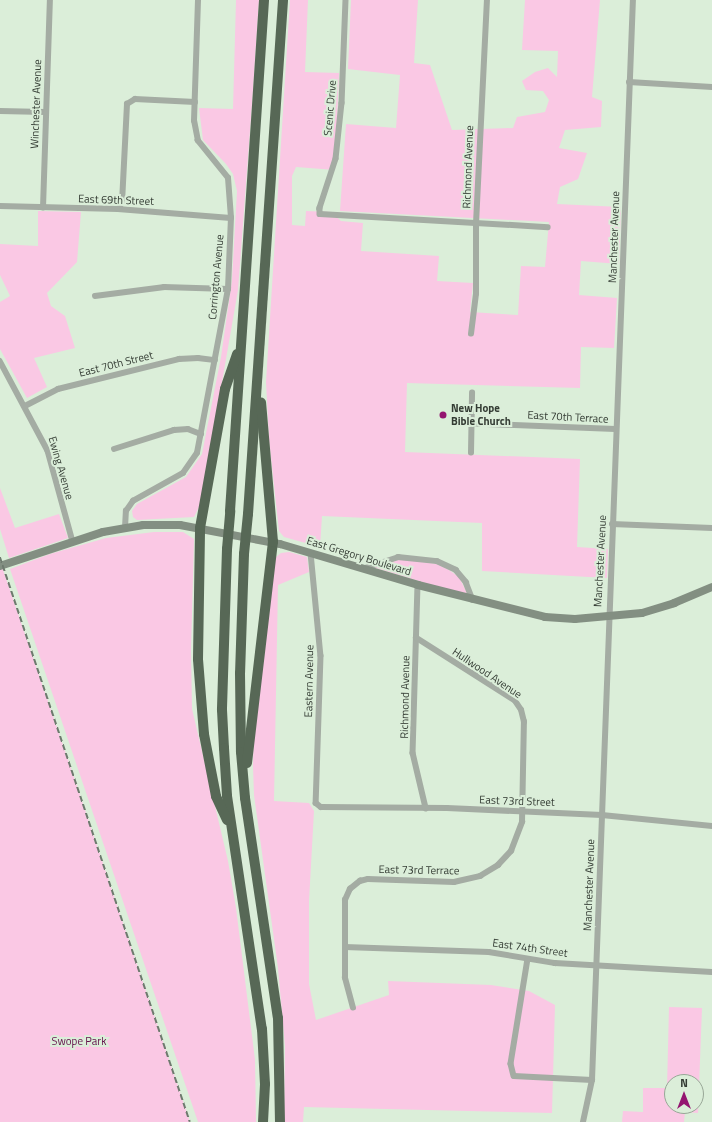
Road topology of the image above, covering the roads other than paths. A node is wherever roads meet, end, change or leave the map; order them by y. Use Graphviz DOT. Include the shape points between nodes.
graph roads {
  1 [pos="50,0"];
  2 [pos="198,0"];
  3 [pos="264,0"];
  4 [pos="283,0"];
  5 [pos="346,0"];
  6 [pos="487,0"];
  7 [pos="633,0"];
  8 [pos="629,82"];
  9 [pos="712,87"];
  10 [pos="195,102"];
  11 [pos="0,111"];
  12 [pos="46,112"];
  13 [pos="0,206"];
  14 [pos="43,208"];
  15 [pos="118,209"];
  16 [pos="231,218"];
  17 [pos="476,224"];
  18 [pos="548,227"];
  19 [pos="228,289"];
  20 [pos="95,296"];
  21 [pos="471,334"];
  22 [pos="242,339"];
  23 [pos="215,360"];
  24 [pos="0,362"];
  25 [pos="258,377"];
  26 [pos="472,393"];
  27 [pos="25,406"];
  28 [pos="463,423"];
  29 [pos="472,423"];
  30 [pos="615,429"];
  31 [pos="201,434"];
  32 [pos="114,449"];
  33 [pos="471,453"];
  34 [pos="612,524"];
  35 [pos="125,528"];
  36 [pos="200,528"];
  37 [pos="712,528"];
  38 [pos="73,542"];
  39 [pos="273,542"];
  40 [pos="310,553"];
  41 [pos="0,566"];
  42 [pos="364,568"];
  43 [pos="418,585"];
  44 [pos="712,587"];
  45 [pos="473,600"];
  46 [pos="608,618"];
  47 [pos="416,638"];
  48 [pos="245,798"];
  49 [pos="321,807"];
  50 [pos="426,808"];
  51 [pos="522,812"];
  52 [pos="602,815"];
  53 [pos="712,826"];
  54 [pos="232,830"];
  55 [pos="490,871"];
  56 [pos="345,947"];
  57 [pos="528,959"];
  58 [pos="596,965"];
  59 [pos="712,972"];
  60 [pos="353,1008"];
  61 [pos="592,1080"];
  62 [pos="264,1122"];
  63 [pos="280,1122"];
  64 [pos="583,1122"];
  1 -- 12 [label="street, Winchester Avenue"];
  2 -- 10 [label="street, Corrington Avenue"];
  3 -- 22 [label="highway"];
  4 -- 25 [label="highway"];
  5 -- 17 [label="street, Scenic Drive" via="342,103 336,159 320,214"];
  6 -- 17 [label="street, Richmond Avenue"];
  7 -- 8 [label="street, Manchester Avenue"];
  8 -- 9 [label="street"];
  8 -- 30 [label="street, Manchester Avenue"];
  10 -- 15 [label="street" via="136,99 129,102 124,111 122,203"];
  10 -- 16 [label="street, Corrington Avenue" via="198,141 228,178"];
  11 -- 12 [label="street"];
  12 -- 14 [label="street, Winchester Avenue"];
  13 -- 14 [label="street, East 69th Street"];
  14 -- 15 [label="street, East 69th Street"];
  15 -- 16 [label="street, East 69th Street"];
  16 -- 19 [label="street, Corrington Avenue"];
  17 -- 18 [label="street"];
  17 -- 21 [label="street, Richmond Avenue" via="476,294"];
  19 -- 20 [label="street" via="164,287"];
  19 -- 23 [label="street, Corrington Avenue"];
  22 -- 36 [label="highway" via="226,389"];
  22 -- 54 [label="highway, bridge" via="227,549 222,710 227,796"];
  23 -- 27 [label="street, East 70th Street" via="179,359 58,389"];
  23 -- 31 [label="street, Corrington Avenue"];
  24 -- 27 [label="street, Ewing Avenue"];
  25 -- 39 [label="highway"];
  25 -- 48 [label="highway, bridge" via="244,554 240,709"];
  26 -- 29 [label="street"];
  27 -- 38 [label="street, Ewing Avenue" via="48,451"];
  28 -- 29 [label="street, East 70th Terrace"];
  29 -- 30 [label="street, East 70th Terrace"];
  29 -- 33 [label="street"];
  30 -- 34 [label="street, Manchester Avenue"];
  31 -- 32 [label="street" via="188,430 174,430"];
  31 -- 35 [label="street, Corrington Avenue" via="197,453 189,467 176,478 133,501 126,511"];
  34 -- 37 [label="street"];
  34 -- 46 [label="street, Manchester Avenue"];
  35 -- 36 [label="main road, East Gregory Boulevard" via="160,525"];
  35 -- 38 [label="main road, East Gregory Boulevard"];
  36 -- 39 [label="main road, East Gregory Boulevard"];
  36 -- 54 [label="highway" via="198,660 204,734 216,796"];
  38 -- 41 [label="main road, East Gregory Boulevard"];
  39 -- 40 [label="main road, East Gregory Boulevard"];
  39 -- 48 [label="highway" via="250,728"];
  40 -- 42 [label="main road, East Gregory Boulevard"];
  40 -- 49 [label="street, Eastern Avenue" via="321,656 316,803"];
  42 -- 43 [label="main road, East Gregory Boulevard"];
  42 -- 45 [label="street" via="398,557 437,561 456,570 466,582"];
  43 -- 45 [label="main road, East Gregory Boulevard"];
  43 -- 47 [label="street, Richmond Avenue"];
  44 -- 46 [label="main road, East Gregory Boulevard" via="642,613"];
  45 -- 46 [label="main road, East Gregory Boulevard" via="545,616 575,619"];
  46 -- 52 [label="street, Manchester Avenue"];
  47 -- 50 [label="street, Richmond Avenue" via="414,752"];
  47 -- 51 [label="street, Hullwood Avenue" via="515,701 522,710"];
  48 -- 63 [label="highway" via="278,1018"];
  49 -- 50 [label="street, East 73rd Street"];
  50 -- 51 [label="street, East 73rd Street"];
  51 -- 52 [label="street, East 73rd Street"];
  51 -- 55 [label="street, Hullwood Avenue" via="516,843"];
  52 -- 53 [label="street, East 73rd Street"];
  52 -- 58 [label="street, Manchester Avenue"];
  54 -- 62 [label="highway" via="262,1029"];
  55 -- 56 [label="street, East 73rd Terrace" via="454,882 368,879 360,881 350,889 345,900"];
  56 -- 57 [label="street, East 74th Street" via="489,952"];
  56 -- 60 [label="street" via="345,978"];
  57 -- 58 [label="street, East 74th Street"];
  57 -- 61 [label="street" via="511,1064 514,1076"];
  58 -- 59 [label="street, East 74th Street"];
  58 -- 61 [label="street, Manchester Avenue"];
  61 -- 64 [label="street, Manchester Avenue"];
}
